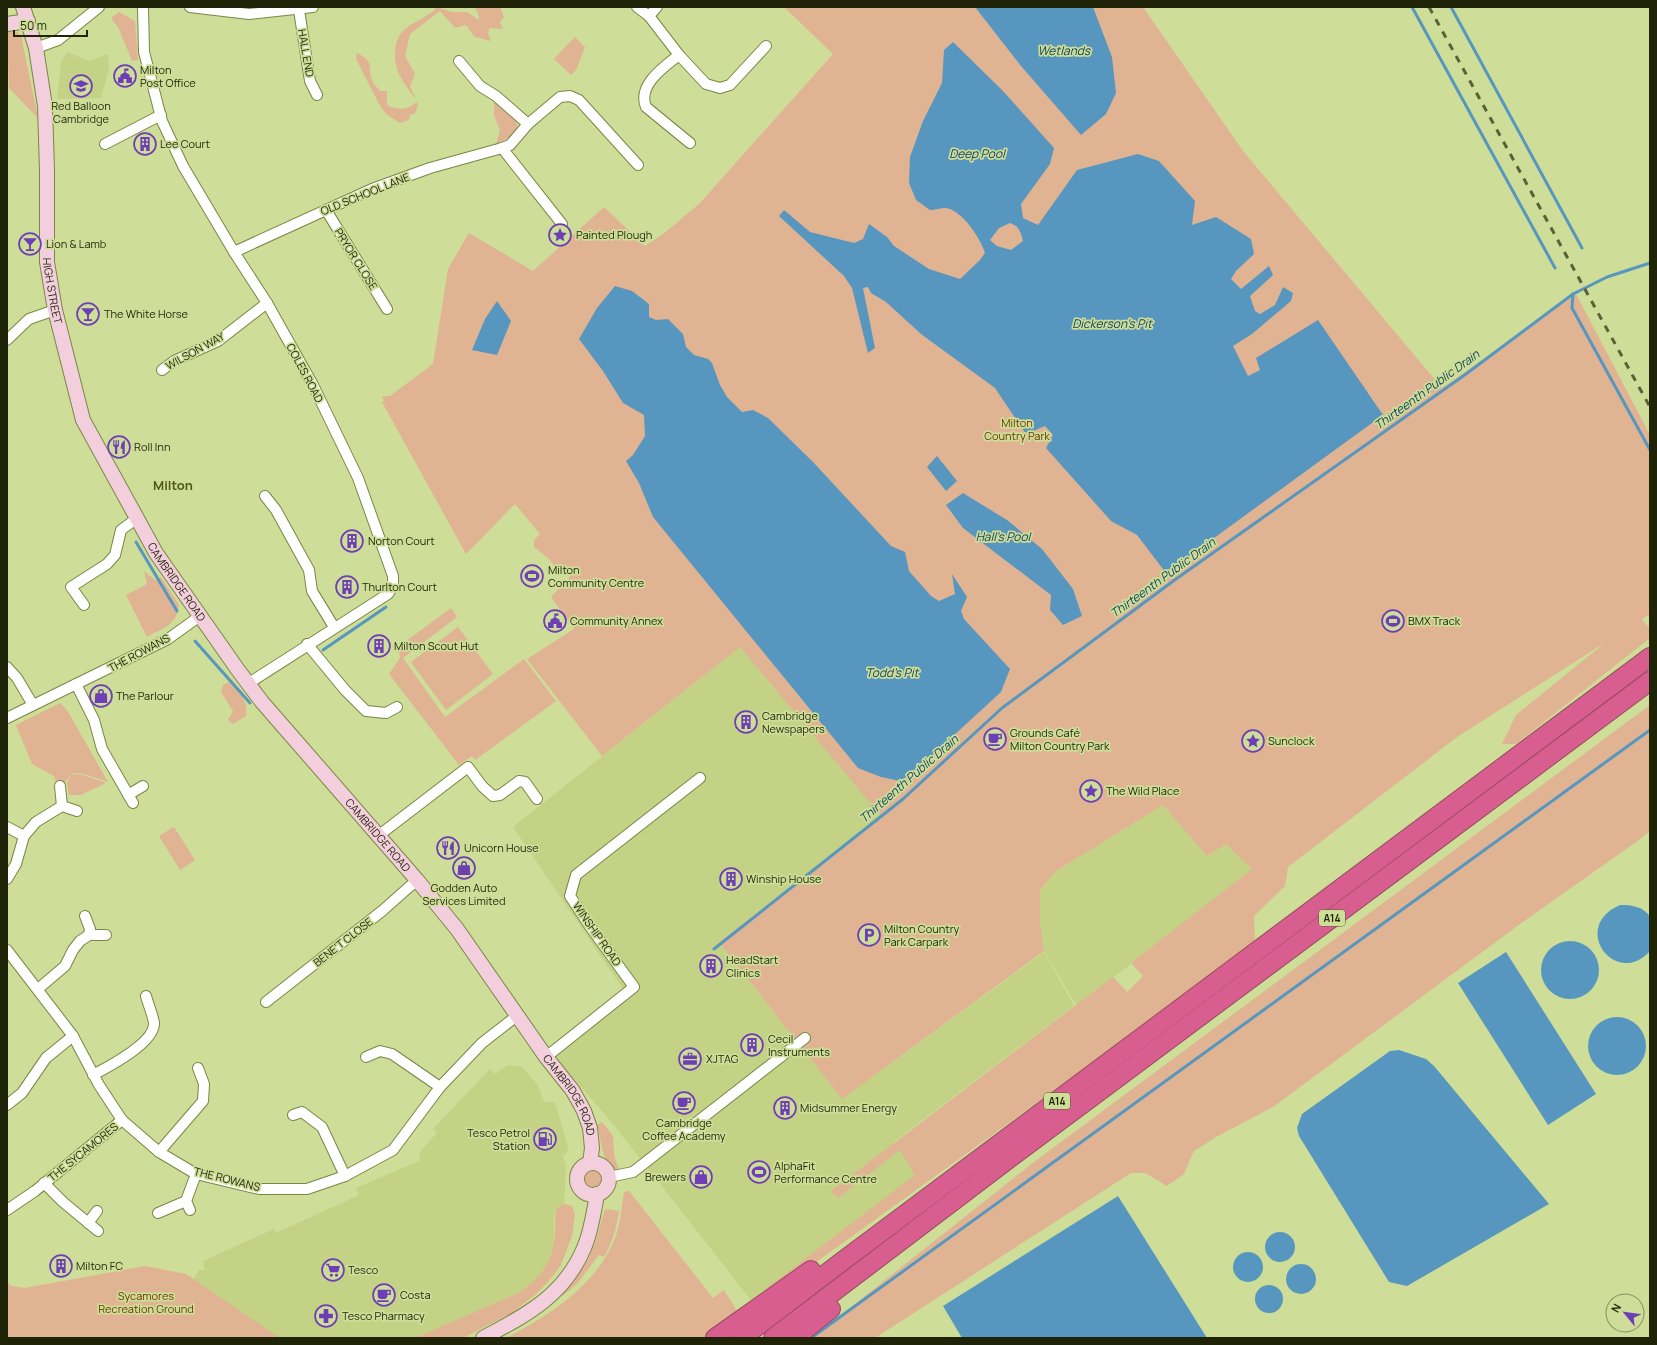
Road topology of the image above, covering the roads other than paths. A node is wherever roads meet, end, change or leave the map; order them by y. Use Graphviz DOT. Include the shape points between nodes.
graph roads {
  1 [pos="23,7"];
  2 [pos="99,7"];
  3 [pos="143,7"];
  4 [pos="190,7"];
  5 [pos="313,7"];
  6 [pos="637,7"];
  7 [pos="657,7"];
  8 [pos="299,10"];
  9 [pos="648,16"];
  10 [pos="28,21"];
  11 [pos="7,24"];
  12 [pos="766,46"];
  13 [pos="36,48"];
  14 [pos="679,55"];
  15 [pos="459,60"];
  16 [pos="317,95"];
  17 [pos="161,115"];
  18 [pos="528,124"];
  19 [pos="690,142"];
  20 [pos="105,144"];
  21 [pos="502,148"];
  22 [pos="638,165"];
  23 [pos="326,210"];
  24 [pos="562,224"];
  25 [pos="234,252"];
  26 [pos="267,303"];
  27 [pos="386,309"];
  28 [pos="55,310"];
  29 [pos="7,340"];
  30 [pos="162,370"];
  31 [pos="265,496"];
  32 [pos="136,519"];
  33 [pos="84,605"];
  34 [pos="200,616"];
  35 [pos="334,627"];
  36 [pos="306,644"];
  37 [pos="1650,658"];
  38 [pos="7,667"];
  39 [pos="1650,681"];
  40 [pos="249,683"];
  41 [pos="76,684"];
  42 [pos="33,705"];
  43 [pos="397,707"];
  44 [pos="7,718"];
  45 [pos="700,778"];
  46 [pos="60,786"];
  47 [pos="142,786"];
  48 [pos="538,799"];
  49 [pos="62,806"];
  50 [pos="77,811"];
  51 [pos="7,828"];
  52 [pos="24,836"];
  53 [pos="378,836"];
  54 [pos="7,879"];
  55 [pos="417,880"];
  56 [pos="84,916"];
  57 [pos="106,934"];
  58 [pos="89,935"];
  59 [pos="7,950"];
  60 [pos="38,989"];
  61 [pos="146,996"];
  62 [pos="266,1002"];
  63 [pos="518,1015"];
  64 [pos="73,1036"];
  65 [pos="805,1038"];
  66 [pos="366,1057"];
  67 [pos="546,1057"];
  68 [pos="198,1068"];
  69 [pos="94,1075"];
  70 [pos="440,1087"];
  71 [pos="7,1105"];
  72 [pos="293,1115"];
  73 [pos="122,1120"];
  74 [pos="159,1152"];
  75 [pos="590,1163"];
  76 [pos="196,1174"];
  77 [pos="345,1176"];
  78 [pos="608,1176"];
  79 [pos="44,1183"];
  80 [pos="597,1194"];
  81 [pos="186,1201"];
  82 [pos="917,1206"];
  83 [pos="7,1210"];
  84 [pos="190,1210"];
  85 [pos="97,1211"];
  86 [pos="158,1213"];
  87 [pos="88,1223"];
  88 [pos="98,1231"];
  89 [pos="882,1255"];
  90 [pos="483,1338"];
  91 [pos="716,1338"];
  92 [pos="742,1338"];
  93 [pos="773,1338"];
  94 [pos="795,1338"];
  1 -- 10 [label="street, HIGH STREET"];
  2 -- 13 [label="street" via="58,40"];
  3 -- 17 [label="street, COLES ROAD" via="144,52"];
  4 -- 8 [label="street" via="249,14"];
  5 -- 8 [label="street"];
  6 -- 9 [label="street"];
  7 -- 9 [label="street"];
  8 -- 16 [label="street, HALL END" via="308,75"];
  9 -- 14 [label="street"];
  10 -- 11 [label="street"];
  10 -- 13 [label="street, HIGH STREET"];
  12 -- 14 [label="street" via="730,86 720,88 706,84"];
  13 -- 28 [label="street, HIGH STREET" via="45,106 47,262"];
  14 -- 19 [label="street" via="657,74 645,90 643,100 646,107"];
  15 -- 18 [label="street" via="480,86 496,96"];
  17 -- 20 [label="street"];
  17 -- 25 [label="street, COLES ROAD" via="183,166"];
  18 -- 21 [label="street, OLD SCHOOL LANE" via="510,145"];
  18 -- 22 [label="street, OLD SCHOOL LANE" via="560,97 570,96 579,100"];
  21 -- 23 [label="street, OLD SCHOOL LANE" via="430,168 372,188"];
  21 -- 24 [label="street"];
  23 -- 25 [label="street, OLD SCHOOL LANE"];
  23 -- 27 [label="street, PRYOR CLOSE"];
  25 -- 26 [label="street, COLES ROAD"];
  26 -- 30 [label="street, WILSON WAY" via="218,341 174,361"];
  26 -- 35 [label="street, COLES ROAD" via="313,385 358,478 393,576 393,586 388,594"];
  28 -- 29 [label="street" via="29,319"];
  28 -- 32 [label="street, HIGH STREET" via="83,420"];
  31 -- 35 [label="street" via="276,510 309,570 312,591"];
  32 -- 33 [label="street" via="121,530 115,554 107,564 71,587"];
  32 -- 34 [label="street, CAMBRIDGE ROAD" via="156,553"];
  34 -- 40 [label="street, CAMBRIDGE ROAD"];
  34 -- 41 [label="street, THE ROWANS" via="168,639"];
  35 -- 36 [label="street, COLES ROAD"];
  36 -- 40 [label="street, COLES ROAD"];
  36 -- 43 [label="street" via="366,711 386,714"];
  37 -- 82 [label="highway, A14"];
  38 -- 42 [label="street" via="17,678"];
  39 -- 89 [label="highway, A14"];
  40 -- 53 [label="street, CAMBRIDGE ROAD" via="262,702"];
  41 -- 42 [label="street, THE ROWANS"];
  41 -- 47 [label="street" via="94,720 102,749 131,799"];
  42 -- 44 [label="street, THE ROWANS"];
  45 -- 67 [label="street, WINSHIP ROAD" via="576,875 570,896 634,987"];
  46 -- 49 [label="street"];
  48 -- 53 [label="street" via="525,782 519,781 500,795 493,796 468,767"];
  49 -- 50 [label="street"];
  49 -- 52 [label="street" via="36,822"];
  51 -- 52 [label="street"];
  52 -- 54 [label="street" via="16,864"];
  53 -- 55 [label="street, CAMBRIDGE ROAD"];
  55 -- 62 [label="street, BENE'T CLOSE" via="382,911"];
  55 -- 63 [label="street, CAMBRIDGE ROAD" via="457,929"];
  56 -- 58 [label="street" via="90,929"];
  57 -- 58 [label="street"];
  58 -- 60 [label="street" via="73,950 65,966"];
  59 -- 60 [label="street, THE ROWANS"];
  60 -- 64 [label="street, THE ROWANS"];
  61 -- 69 [label="street" via="154,1023 153,1029 136,1050"];
  63 -- 67 [label="street, CAMBRIDGE ROAD"];
  63 -- 70 [label="street, THE ROWANS" via="482,1043"];
  64 -- 69 [label="street, THE ROWANS"];
  64 -- 71 [label="street" via="46,1058 22,1093"];
  65 -- 78 [label="street" via="633,1172"];
  66 -- 70 [label="street" via="380,1050 392,1054"];
  67 -- 75 [label="street, CAMBRIDGE ROAD" via="573,1091 584,1111 590,1128"];
  68 -- 74 [label="street" via="208,1083 203,1100"];
  69 -- 73 [label="street, THE ROWANS"];
  70 -- 77 [label="street, THE ROWANS" via="393,1150"];
  72 -- 77 [label="street" via="302,1112 322,1126"];
  73 -- 74 [label="street, THE ROWANS"];
  73 -- 79 [label="street, THE SYCAMORES"];
  74 -- 76 [label="street, THE ROWANS"];
  75 -- 78 [label="street" via="602,1166"];
  75 -- 80 [label="street" via="580,1168 576,1180 583,1192"];
  76 -- 77 [label="street, THE ROWANS" via="259,1189 307,1188"];
  76 -- 81 [label="street"];
  78 -- 80 [label="street" via="606,1188"];
  79 -- 83 [label="street, THE SYCAMORES"];
  79 -- 87 [label="street, THE SYCAMORES"];
  80 -- 90 [label="street" via="585,1247 574,1269 559,1289 538,1308"];
  81 -- 84 [label="street"];
  81 -- 86 [label="street"];
  82 -- 91 [label="highway, A14" via="888,1217"];
  82 -- 92 [label="highway, A14"];
  85 -- 87 [label="street"];
  87 -- 88 [label="street, THE SYCAMORES"];
  89 -- 93 [label="highway, A14"];
  89 -- 94 [label="highway, A14" via="859,1286"];
}
